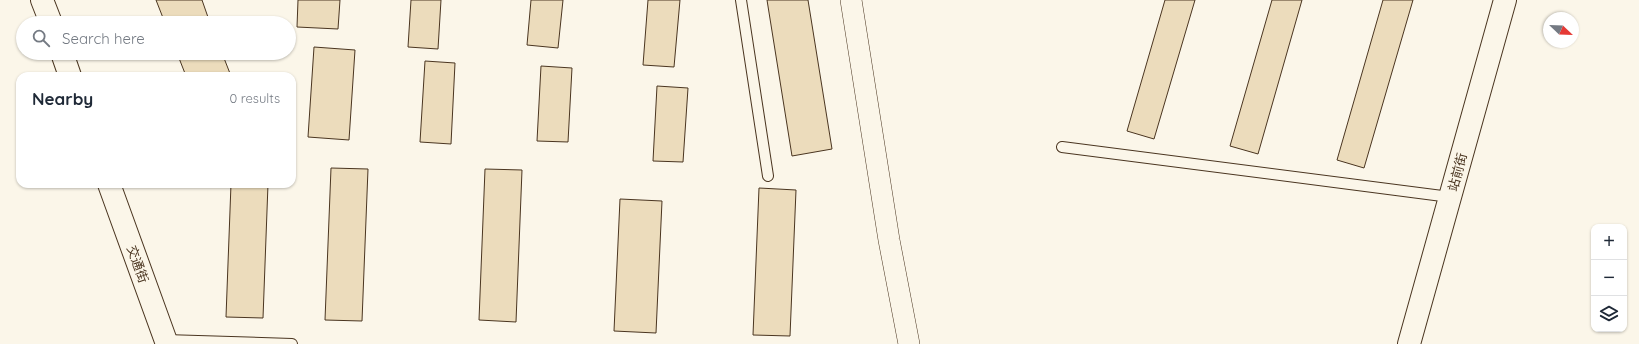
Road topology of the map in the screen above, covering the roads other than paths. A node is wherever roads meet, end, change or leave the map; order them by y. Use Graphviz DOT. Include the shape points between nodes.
graph roads {
  1 [pos="42,0"];
  2 [pos="742,0"];
  3 [pos="851,0"];
  4 [pos="1505,0"];
  5 [pos="48,16"];
  6 [pos="64,60"];
  7 [pos="69,72"];
  8 [pos="1062,147"];
  9 [pos="768,176"];
  10 [pos="110,188"];
  11 [pos="1450,197"];
  12 [pos="166,342"];
  13 [pos="292,344"];
  14 [pos="909,344"];
  15 [pos="1409,344"];
  1 -- 5 [label="street"];
  2 -- 9 [label="lane"];
  3 -- 14 [label="street" via="889,240"];
  4 -- 11 [label="street, 站前街"];
  6 -- 7 [label="street"];
  8 -- 11 [label="lane"];
  10 -- 12 [label="street, 交通街"];
  11 -- 15 [label="street, 站前街"];
  12 -- 13 [label="lane"];
}
